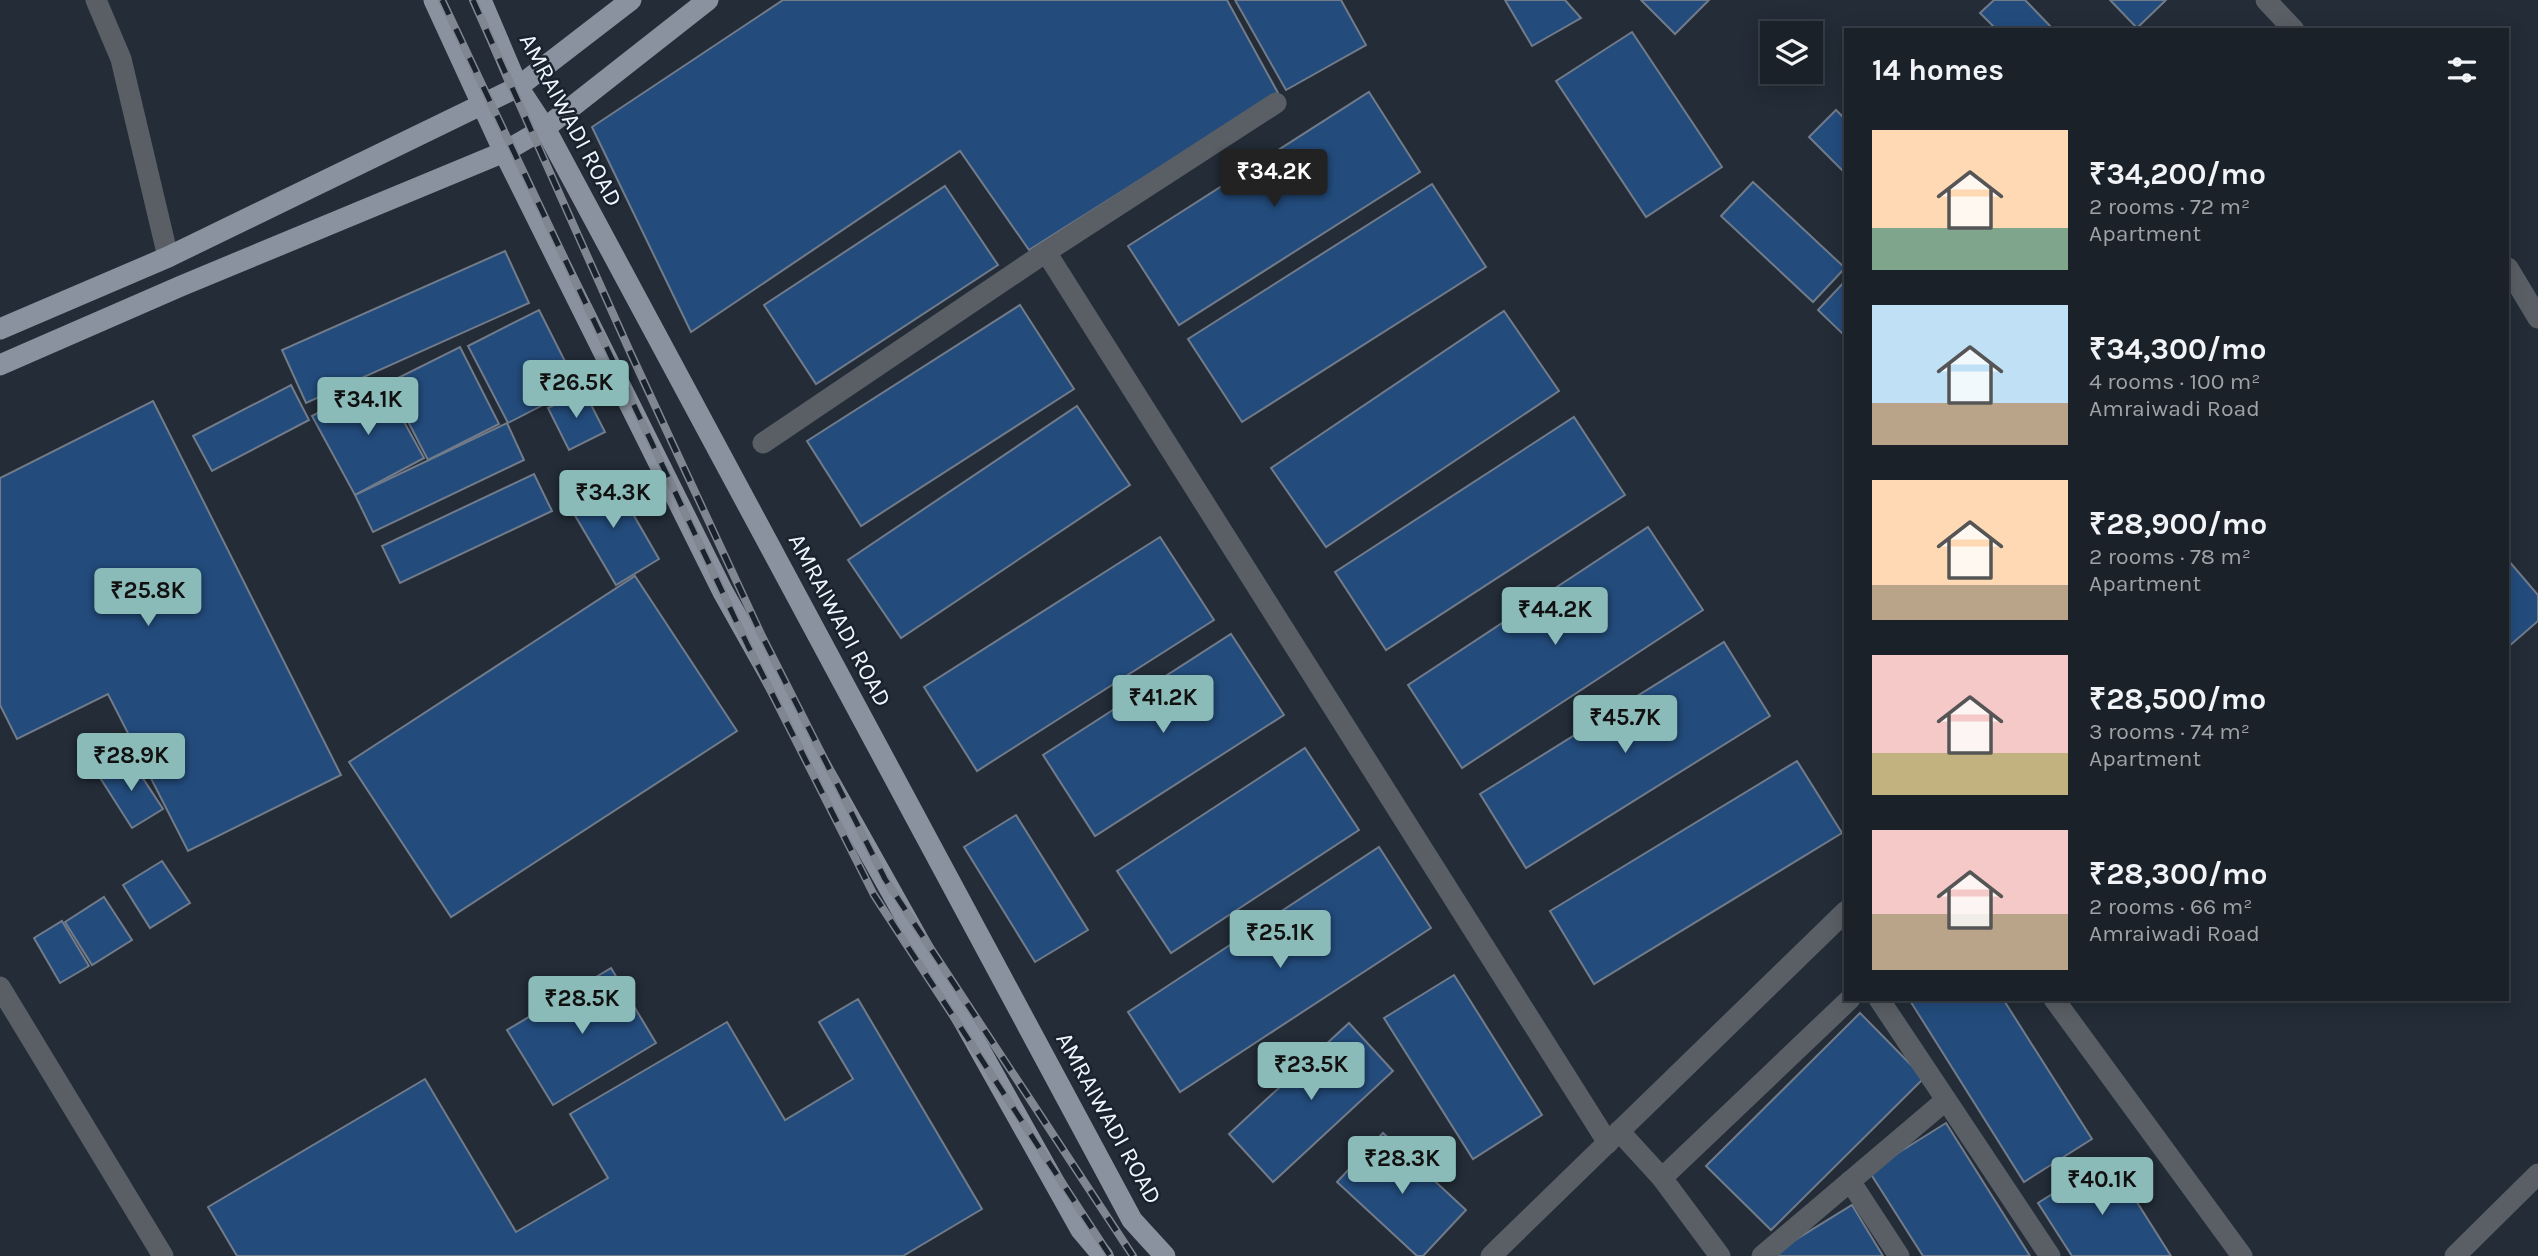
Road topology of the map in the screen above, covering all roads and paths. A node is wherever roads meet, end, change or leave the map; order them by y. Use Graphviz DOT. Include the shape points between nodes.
graph roads {
  1 [pos="96,0"];
  2 [pos="434,0"];
  3 [pos="481,0"];
  4 [pos="632,0"];
  5 [pos="708,0"];
  6 [pos="2266,0"];
  7 [pos="2292,28"];
  8 [pos="518,87"];
  9 [pos="483,103"];
  10 [pos="1276,103"];
  11 [pos="545,128"];
  12 [pos="504,152"];
  13 [pos="1046,252"];
  14 [pos="168,257"];
  15 [pos="2511,280"];
  16 [pos="2538,318"];
  17 [pos="0,329"];
  18 [pos="0,365"];
  19 [pos="763,443"];
  20 [pos="1844,913"];
  21 [pos="0,987"];
  22 [pos="1848,1001"];
  23 [pos="1880,1001"];
  24 [pos="2055,1001"];
  25 [pos="1946,1100"];
  26 [pos="1614,1137"];
  27 [pos="2538,1174"];
  28 [pos="1662,1178"];
  29 [pos="1850,1181"];
  30 [pos="163,1256"];
  31 [pos="1104,1256"];
  32 [pos="1165,1256"];
  33 [pos="1491,1256"];
  34 [pos="1720,1256"];
  35 [pos="1762,1256"];
  36 [pos="1899,1256"];
  37 [pos="2050,1256"];
  38 [pos="2242,1256"];
  39 [pos="2455,1256"];
  1 -- 14 [label="street" via="121,59"];
  2 -- 9 [label="main road"];
  3 -- 8 [label="main road, AMRAIWADI ROAD"];
  4 -- 8 [label="main road"];
  5 -- 11 [label="main road"];
  6 -- 7 [label="street"];
  8 -- 9 [label="main road"];
  8 -- 11 [label="main road, AMRAIWADI ROAD"];
  9 -- 12 [label="main road"];
  9 -- 14 [label="main road"];
  10 -- 13 [label="street"];
  11 -- 12 [label="main road"];
  11 -- 32 [label="main road, AMRAIWADI ROAD" via="1132,1220"];
  12 -- 18 [label="main road"];
  12 -- 31 [label="main road" via="723,592 1082,1230"];
  13 -- 19 [label="street"];
  13 -- 26 [label="street"];
  14 -- 17 [label="main road"];
  15 -- 16 [label="street"];
  20 -- 26 [label="street"];
  21 -- 30 [label="street"];
  22 -- 28 [label="street"];
  23 -- 25 [label="street"];
  24 -- 38 [label="street"];
  25 -- 29 [label="street"];
  25 -- 37 [label="street"];
  26 -- 28 [label="street"];
  26 -- 33 [label="street"];
  27 -- 39 [label="street"];
  28 -- 34 [label="street"];
  29 -- 35 [label="street"];
  29 -- 36 [label="street"];
}
